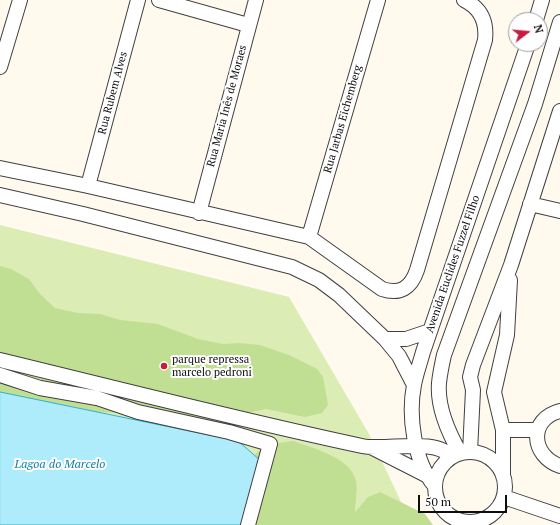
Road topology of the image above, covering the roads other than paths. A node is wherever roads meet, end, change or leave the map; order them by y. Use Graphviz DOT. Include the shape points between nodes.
graph roads {
  1 [pos="20,0"];
  2 [pos="138,0"];
  3 [pos="159,0"];
  4 [pos="256,0"];
  5 [pos="378,0"];
  6 [pos="464,0"];
  7 [pos="542,0"];
  8 [pos="538,12"];
  9 [pos="560,22"];
  10 [pos="248,25"];
  11 [pos="525,52"];
  12 [pos="0,67"];
  13 [pos="560,111"];
  14 [pos="0,168"];
  15 [pos="88,186"];
  16 [pos="0,195"];
  17 [pos="530,204"];
  18 [pos="560,211"];
  19 [pos="199,213"];
  20 [pos="309,237"];
  21 [pos="511,265"];
  22 [pos="430,331"];
  23 [pos="385,339"];
  24 [pos="0,360"];
  25 [pos="0,375"];
  26 [pos="414,385"];
  27 [pos="473,390"];
  28 [pos="494,392"];
  29 [pos="560,411"];
  30 [pos="276,427"];
  31 [pos="503,430"];
  32 [pos="538,430"];
  33 [pos="417,446"];
  34 [pos="373,448"];
  35 [pos="460,454"];
  36 [pos="560,466"];
  37 [pos="503,476"];
  38 [pos="430,480"];
  39 [pos="501,502"];
  40 [pos="443,511"];
  41 [pos="560,516"];
  42 [pos="248,525"];
  43 [pos="448,525"];
  44 [pos="498,525"];
  1 -- 12 [label="street"];
  2 -- 15 [label="street, Rua Rubem Alves"];
  3 -- 10 [label="street"];
  4 -- 10 [label="street, Rua Maria Inês de Moraes"];
  5 -- 20 [label="street, Rua Jarbas Eichemberg"];
  6 -- 20 [label="street" via="472,4 484,20 485,40 413,281 408,287 390,291 382,289"];
  7 -- 8 [label="street"];
  9 -- 35 [label="street, Avenida Euclides Fuzzel Filho" via="535,104 444,355 439,384 443,414 448,433"];
  10 -- 19 [label="street, Rua Maria Inês de Moraes"];
  11 -- 22 [label="street, Avenida Euclides Fuzzel Filho"];
  13 -- 17 [label="street"];
  14 -- 15 [label="street"];
  15 -- 19 [label="street"];
  16 -- 23 [label="street" via="292,266 319,280 339,295"];
  17 -- 18 [label="street"];
  17 -- 21 [label="street"];
  19 -- 20 [label="street"];
  21 -- 27 [label="street" via="477,353 470,377"];
  21 -- 28 [label="street" via="507,335"];
  22 -- 23 [label="street" via="406,339"];
  22 -- 26 [label="street, Avenida Euclides Fuzzel Filho"];
  23 -- 26 [label="street" via="399,356"];
  24 -- 30 [label="street"];
  25 -- 42 [label="street" via="40,388 97,398 138,412 270,444"];
  26 -- 33 [label="street, Avenida Euclides Fuzzel Filho" via="412,406"];
  27 -- 28 [label="street"];
  27 -- 35 [label="street"];
  28 -- 31 [label="street"];
  29 -- 32 [label="street" via="550,415"];
  30 -- 34 [label="street"];
  30 -- 42 [label="street"];
  31 -- 32 [label="street"];
  31 -- 37 [label="street"];
  32 -- 36 [label="street" via="539,449 544,457"];
  33 -- 34 [label="street"];
  33 -- 35 [label="street" via="441,448"];
  33 -- 38 [label="street, Avenida Euclides Fuzzel Filho"];
  34 -- 38 [label="street"];
  35 -- 37 [label="street" via="481,454 498,466"];
  35 -- 38 [label="street" via="442,465"];
  37 -- 39 [label="street" via="505,487"];
  38 -- 40 [label="street" via="437,502"];
  39 -- 40 [label="street" via="492,515 483,521 472,523 456,520"];
  39 -- 41 [label="street"];
  39 -- 44 [label="street"];
  40 -- 43 [label="street"];
}
